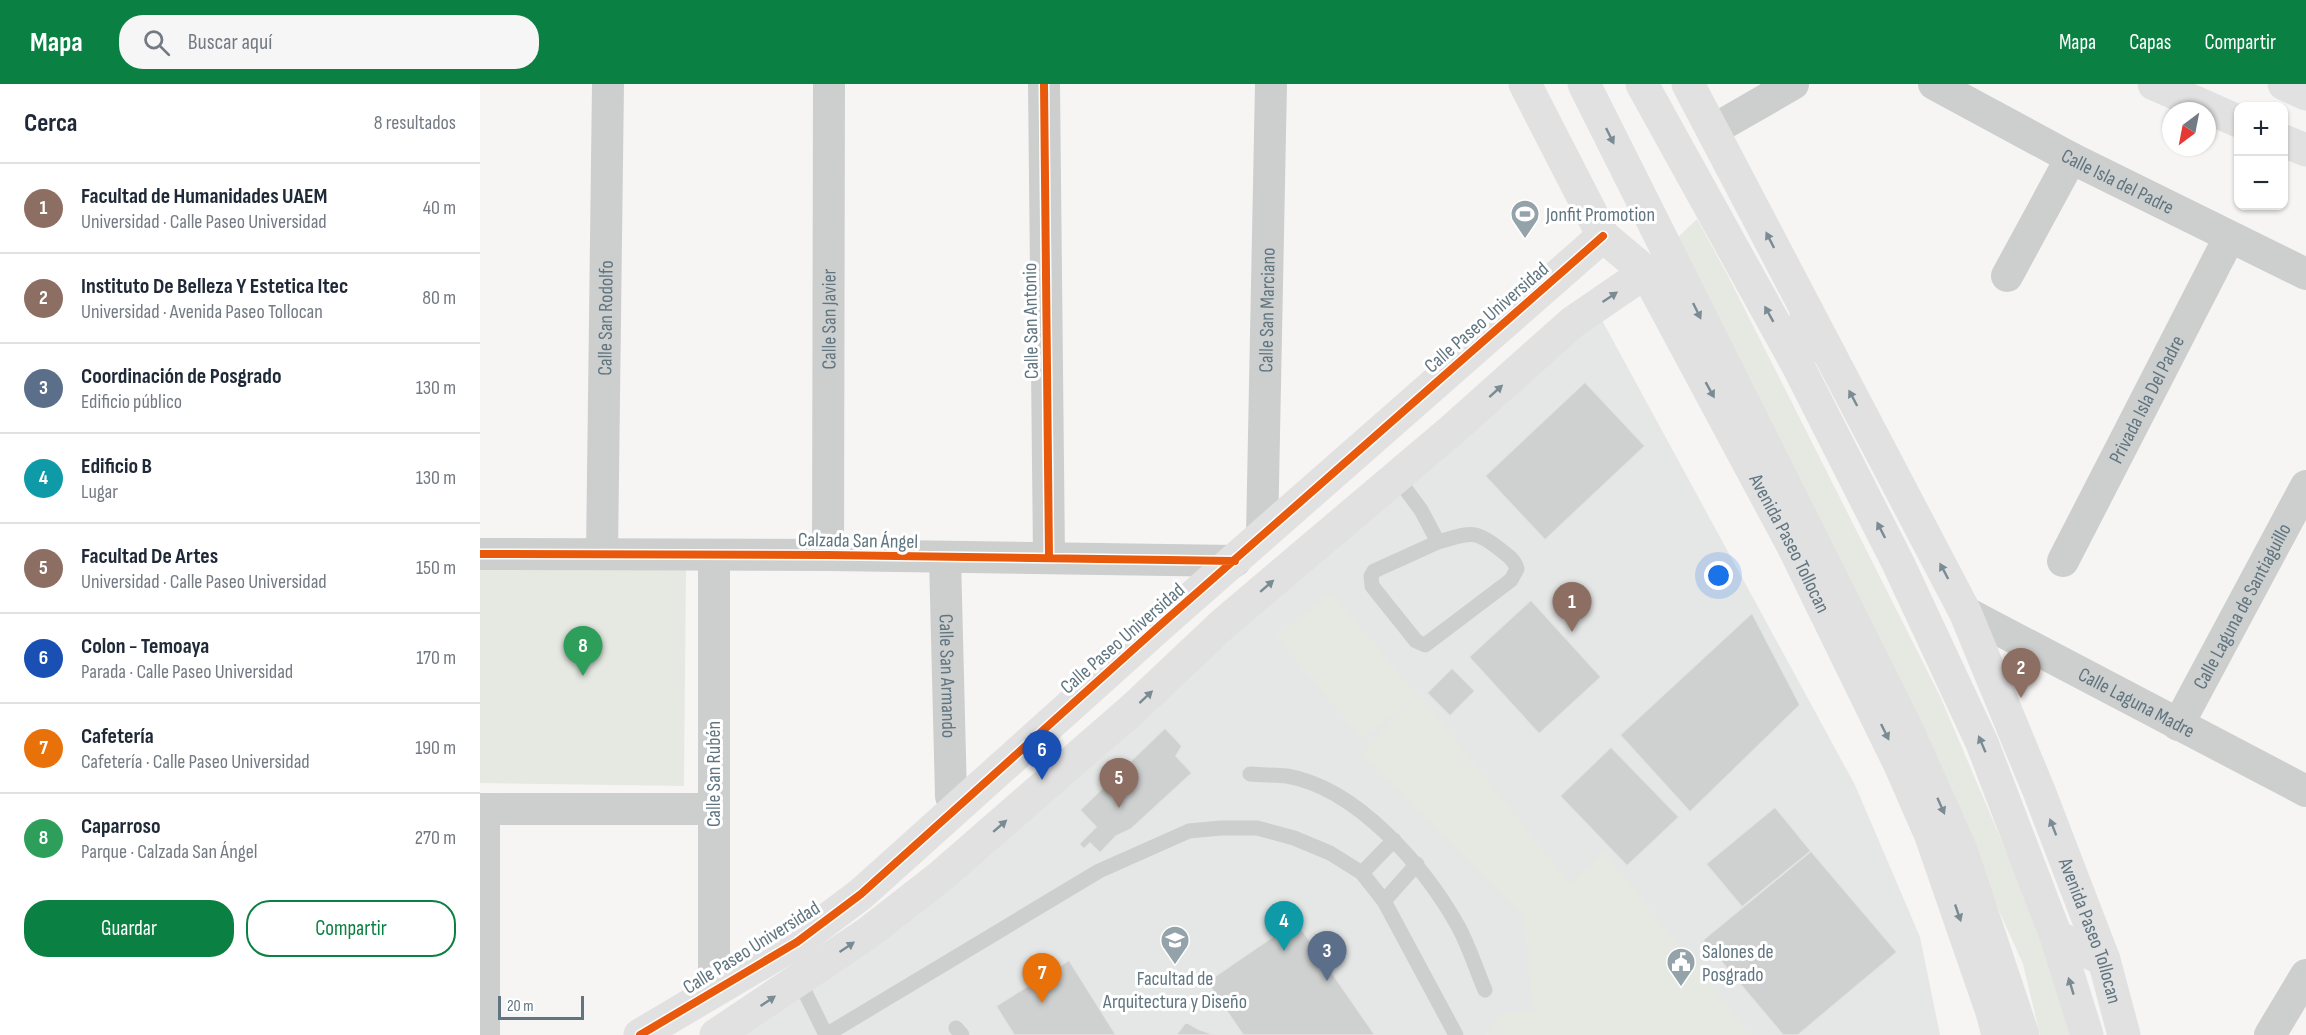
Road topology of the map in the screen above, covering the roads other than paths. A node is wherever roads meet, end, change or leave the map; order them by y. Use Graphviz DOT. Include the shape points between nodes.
graph roads {
  1 [pos="608,84"];
  2 [pos="829,84"];
  3 [pos="1044,84"];
  4 [pos="1271,84"];
  5 [pos="1525,84"];
  6 [pos="1584,84"];
  7 [pos="1642,84"];
  8 [pos="1688,84"];
  9 [pos="1793,84"];
  10 [pos="1934,84"];
  11 [pos="2154,84"];
  12 [pos="2284,84"];
  13 [pos="2306,94"];
  14 [pos="2234,119"];
  15 [pos="1713,130"];
  16 [pos="2288,143"];
  17 [pos="2306,150"];
  18 [pos="2071,158"];
  19 [pos="1603,236"];
  20 [pos="2229,238"];
  21 [pos="1646,272"];
  22 [pos="2306,274"];
  23 [pos="2007,276"];
  24 [pos="1807,310"];
  25 [pos="1798,366"];
  26 [pos="1421,396"];
  27 [pos="1452,430"];
  28 [pos="1361,450"];
  29 [pos="1395,478"];
  30 [pos="2306,486"];
  31 [pos="1262,535"];
  32 [pos="1438,542"];
  33 [pos="480,554"];
  34 [pos="602,554"];
  35 [pos="828,555"];
  36 [pos="714,556"];
  37 [pos="945,558"];
  38 [pos="1049,558"];
  39 [pos="1235,561"];
  40 [pos="2063,561"];
  41 [pos="1965,612"];
  42 [pos="2178,725"];
  43 [pos="1250,774"];
  44 [pos="2306,791"];
  45 [pos="951,796"];
  46 [pos="482,809"];
  47 [pos="713,809"];
  48 [pos="1394,840"];
  49 [pos="1417,864"];
  50 [pos="1362,873"];
  51 [pos="1384,901"];
  52 [pos="2056,936"];
  53 [pos="2104,960"];
  54 [pos="1997,962"];
  55 [pos="2306,975"];
  56 [pos="799,980"];
  57 [pos="1485,990"];
  58 [pos="714,991"];
  59 [pos="1995,1024"];
  60 [pos="484,1035"];
  61 [pos="640,1035"];
  62 [pos="716,1035"];
  63 [pos="826,1035"];
  64 [pos="1456,1035"];
  65 [pos="2023,1035"];
  66 [pos="2087,1035"];
  67 [pos="2124,1035"];
  68 [pos="2270,1035"];
  1 -- 34 [label="street, Calle San Rodolfo"];
  2 -- 35 [label="street, Calle San Javier"];
  3 -- 38 [label="street, Calle San Antonio"];
  4 -- 31 [label="street, Calle San Marciano"];
  5 -- 19 [label="main road, Avenida Paseo Tollocan"];
  6 -- 54 [label="main road, Avenida Paseo Tollocan, one-way" via="1905,725 1961,850"];
  25 -- 7 [label="main road, Avenida Paseo Tollocan, one-way"];
  8 -- 15 [label="main road, Avenida Paseo Tollocan"];
  9 -- 15 [label="street"];
  10 -- 18 [label="street, Calle Isla del Padre"];
  11 -- 14 [label="main road"];
  12 -- 13 [label="main road"];
  24 -- 15 [label="main road, Avenida Paseo Tollocan, one-way"];
  16 -- 17 [label="main road"];
  18 -- 20 [label="street, Calle Isla del Padre"];
  18 -- 23 [label="street"];
  19 -- 21 [label="main road, Avenida Paseo Tollocan"];
  19 -- 26 [label="main road, Calle Paseo Universidad"];
  20 -- 22 [label="street, Calle Isla del Padre"];
  20 -- 40 [label="street, Privada Isla Del Padre"];
  27 -- 21 [label="main road, one-way" via="1573,322"];
  21 -- 59 [label="main road, Avenida Paseo Tollocan, one-way" via="1787,535 1900,765 1931,837"];
  24 -- 25 [label="main road"];
  41 -- 24 [label="main road, Avenida Paseo Tollocan, one-way"];
  52 -- 25 [label="main road, Avenida Paseo Tollocan, one-way" via="1982,743 1898,563"];
  26 -- 27 [label="main road" via="1425,415 1432,423"];
  26 -- 28 [label="main road, Calle Paseo Universidad"];
  27 -- 29 [label="main road"];
  28 -- 29 [label="main road" via="1380,460"];
  28 -- 31 [label="main road, Calle Paseo Universidad"];
  29 -- 32 [label="lane" via="1421,510"];
  56 -- 29 [label="main road, one-way" via="942,876 1125,716 1223,624"];
  30 -- 42 [label="street, Calle Laguna de Santiaguillo"];
  31 -- 39 [label="main road, Calle Paseo Universidad"];
  32 -- 32 [label="lane" via="1374,572 1371,580 1416,641 1425,645 1511,580 1517,569 1512,559 1477,534"];
  33 -- 34 [label="street, Calzada San Ángel"];
  34 -- 36 [label="street, Calzada San Ángel"];
  35 -- 36 [label="street, Calzada San Ángel"];
  35 -- 37 [label="street, Calzada San Ángel"];
  36 -- 47 [label="street, Calle San Rubén"];
  37 -- 38 [label="street, Calzada San Ángel"];
  37 -- 45 [label="street, Calle San Armando"];
  38 -- 39 [label="street, Calzada San Ángel"];
  39 -- 58 [label="main road, Calle Paseo Universidad" via="861,894 797,942"];
  41 -- 42 [label="street, Calle Laguna Madre"];
  53 -- 41 [label="main road, Avenida Paseo Tollocan, one-way"];
  42 -- 44 [label="street, Calle Laguna Madre"];
  43 -- 48 [label="lane" via="1288,777 1318,787 1351,805"];
  46 -- 47 [label="street"];
  46 -- 60 [label="street"];
  47 -- 58 [label="street, Calle San Rubén"];
  48 -- 49 [label="lane"];
  48 -- 50 [label="lane"];
  49 -- 51 [label="lane"];
  49 -- 57 [label="lane" via="1459,928"];
  50 -- 51 [label="lane"];
  50 -- 63 [label="lane" via="1330,853 1257,828 1189,831 1099,871"];
  51 -- 64 [label="lane"];
  52 -- 53 [label="main road"];
  66 -- 52 [label="main road, Avenida Paseo Tollocan, one-way"];
  53 -- 67 [label="main road, Avenida Paseo Tollocan"];
  54 -- 59 [label="main road"];
  54 -- 65 [label="main road, Avenida Paseo Tollocan"];
  55 -- 68 [label="street"];
  62 -- 56 [label="main road, one-way"];
  56 -- 63 [label="lane"];
  58 -- 61 [label="main road, Calle Paseo Universidad"];
}
